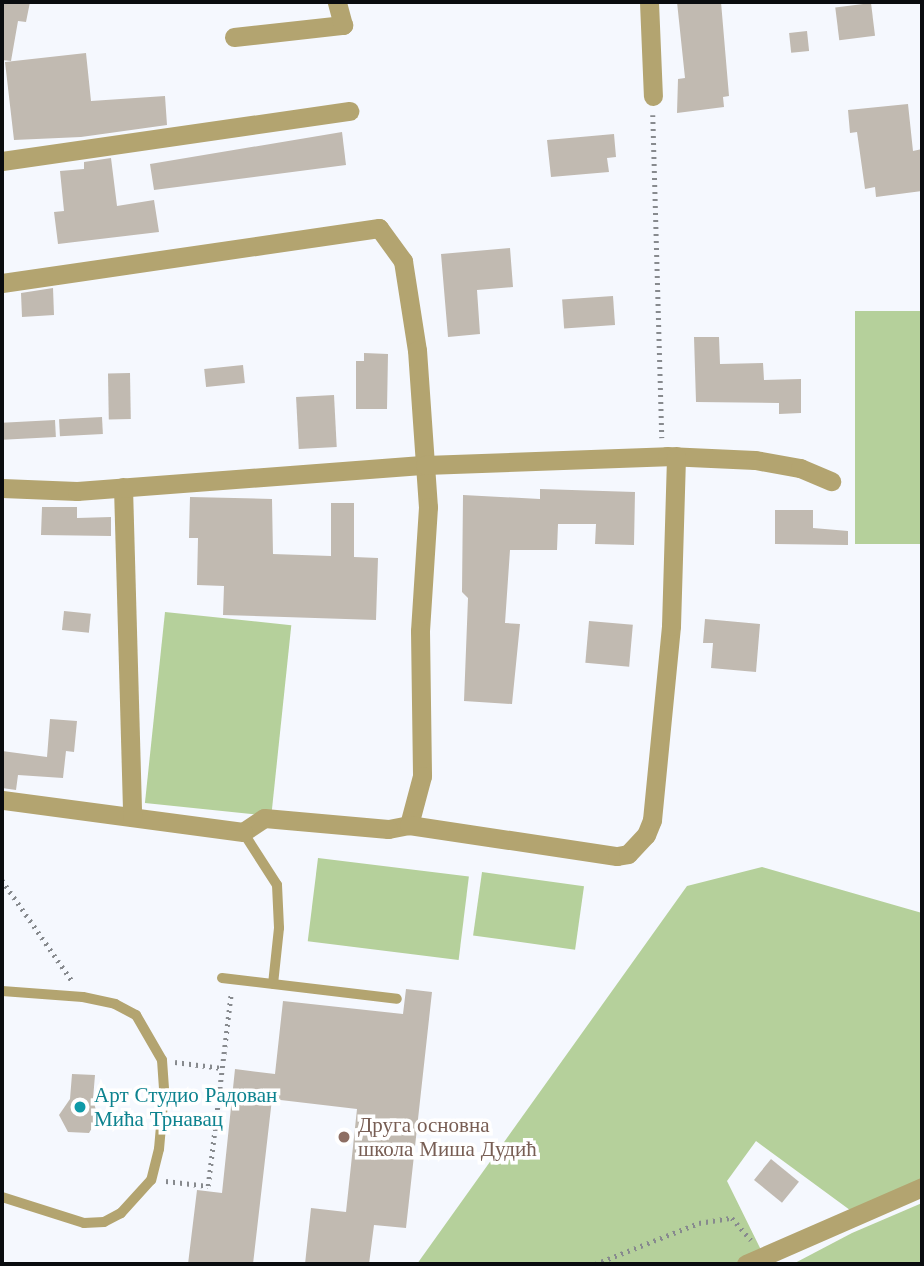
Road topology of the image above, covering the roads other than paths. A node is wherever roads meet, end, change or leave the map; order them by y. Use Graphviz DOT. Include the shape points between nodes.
graph roads {
  1 [pos="337,2"];
  2 [pos="649,2"];
  3 [pos="234,37"];
  4 [pos="653,96"];
  5 [pos="349,111"];
  6 [pos="2,162"];
  7 [pos="2,283"];
  8 [pos="671,456"];
  9 [pos="425,465"];
  10 [pos="831,481"];
  11 [pos="123,487"];
  12 [pos="2,488"];
  13 [pos="2,800"];
  14 [pos="132,817"];
  15 [pos="409,825"];
  16 [pos="243,832"];
  17 [pos="227,979"];
  18 [pos="273,984"];
  19 [pos="2,991"];
  20 [pos="397,999"];
  21 [pos="922,1187"];
  22 [pos="2,1197"];
  23 [pos="754,1259"];
  1 -- 3 [label="street" via="343,25"];
  2 -- 4 [label="street"];
  5 -- 6 [label="street"];
  7 -- 9 [label="street" via="379,228 403,261 417,351"];
  8 -- 9 [label="street"];
  8 -- 10 [label="street" via="755,460 800,468"];
  8 -- 15 [label="street" via="671,626 652,820 646,835 628,854 617,856"];
  9 -- 11 [label="street"];
  9 -- 15 [label="street" via="422,776"];
  11 -- 12 [label="street"];
  11 -- 14 [label="street"];
  13 -- 14 [label="street"];
  14 -- 16 [label="street"];
  15 -- 16 [label="street" via="388,829 264,818"];
  16 -- 18 [label="lane" via="277,885 279,928"];
  17 -- 18 [label="lane"];
  18 -- 20 [label="lane"];
  19 -- 22 [label="lane" via="83,997 115,1004 136,1015 162,1060 163,1120 151,1180 138,1199 104,1222 60,1217"];
  21 -- 23 [label="street"];
}
